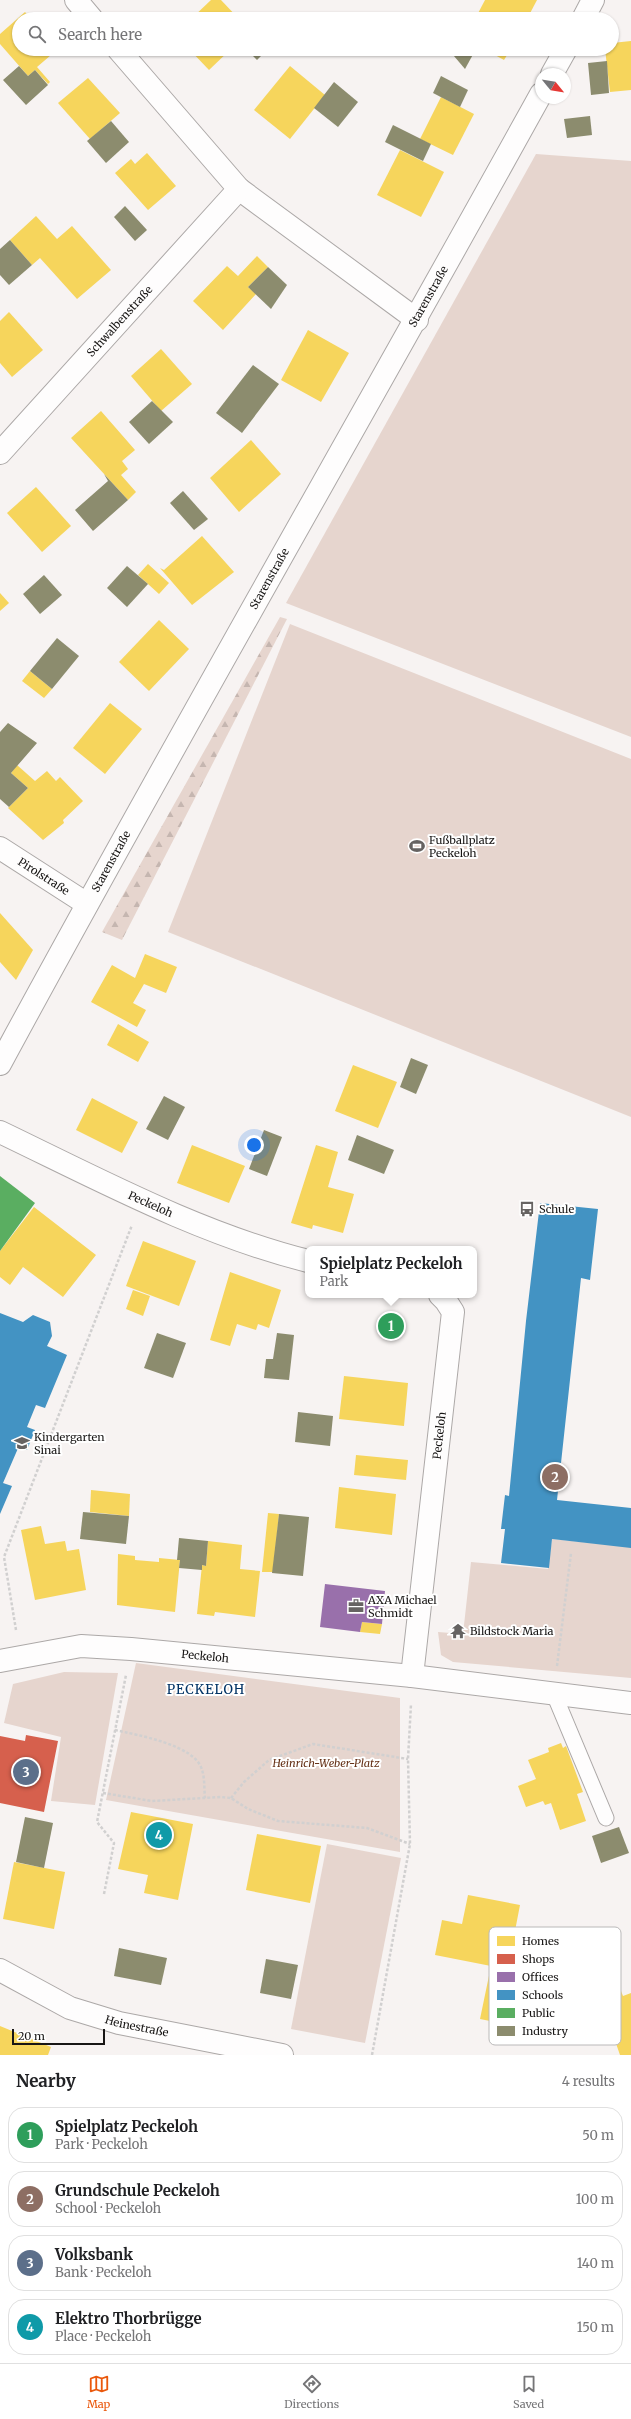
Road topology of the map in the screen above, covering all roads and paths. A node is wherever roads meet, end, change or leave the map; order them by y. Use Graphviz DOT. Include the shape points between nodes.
graph roads {
  1 [pos="76,0"];
  2 [pos="593,0"];
  3 [pos="86,12"];
  4 [pos="587,12"];
  5 [pos="124,56"];
  6 [pos="562,56"];
  7 [pos="555,68"];
  8 [pos="536,104"];
  9 [pos="239,189"];
  10 [pos="417,320"];
  11 [pos="0,453"];
  12 [pos="0,848"];
  13 [pos="87,904"];
  14 [pos="0,1064"];
  15 [pos="0,1132"];
  16 [pos="142,1201"];
  17 [pos="305,1260"];
  18 [pos="443,1298"];
  19 [pos="571,1553"];
  20 [pos="131,1649"];
  21 [pos="10,1660"];
  22 [pos="412,1676"];
  23 [pos="554,1694"];
  24 [pos="631,1703"];
  25 [pos="115,1730"];
  26 [pos="408,1759"];
  27 [pos="103,1793"];
  28 [pos="205,1798"];
  29 [pos="231,1798"];
  30 [pos="606,1818"];
  31 [pos="410,1844"];
  32 [pos="104,1894"];
  33 [pos="0,1970"];
  34 [pos="244,2051"];
  35 [pos="282,2055"];
  36 [pos="372,2055"];
  1 -- 3 [label="street"];
  2 -- 4 [label="street"];
  5 -- 9 [label="street"];
  6 -- 7 [label="street"];
  8 -- 10 [label="street, Starenstraße"];
  9 -- 10 [label="street"];
  9 -- 11 [label="street, Schwalbenstraße"];
  10 -- 13 [label="street, Starenstraße"];
  12 -- 13 [label="street, Pirolstraße"];
  13 -- 14 [label="street, Starenstraße"];
  15 -- 16 [label="street, Peckeloh"];
  16 -- 17 [label="street, Peckeloh" via="264,1250"];
  16 -- 21 [label="path" via="4,1557"];
  18 -- 22 [label="street, Peckeloh" via="453,1312"];
  19 -- 23 [label="path"];
  20 -- 21 [label="street, Peckeloh" via="81,1646"];
  20 -- 22 [label="street, Peckeloh"];
  20 -- 25 [label="path"];
  22 -- 23 [label="street, Peckeloh"];
  22 -- 26 [label="path"];
  23 -- 24 [label="street, Peckeloh"];
  23 -- 30 [label="lane"];
  25 -- 27 [label="path"];
  25 -- 28 [label="path" via="149,1737 190,1754 202,1769"];
  26 -- 29 [label="path" via="313,1744 269,1760 244,1782"];
  26 -- 31 [label="path"];
  27 -- 28 [label="path" via="152,1801"];
  27 -- 32 [label="path" via="97,1822 114,1843"];
  28 -- 29 [label="path"];
  29 -- 31 [label="path" via="248,1809 278,1821 367,1828"];
  31 -- 36 [label="path"];
  33 -- 34 [label="street, Heinestraße" via="70,2008 119,2023"];
  34 -- 35 [label="street, Heinestraße"];
}
